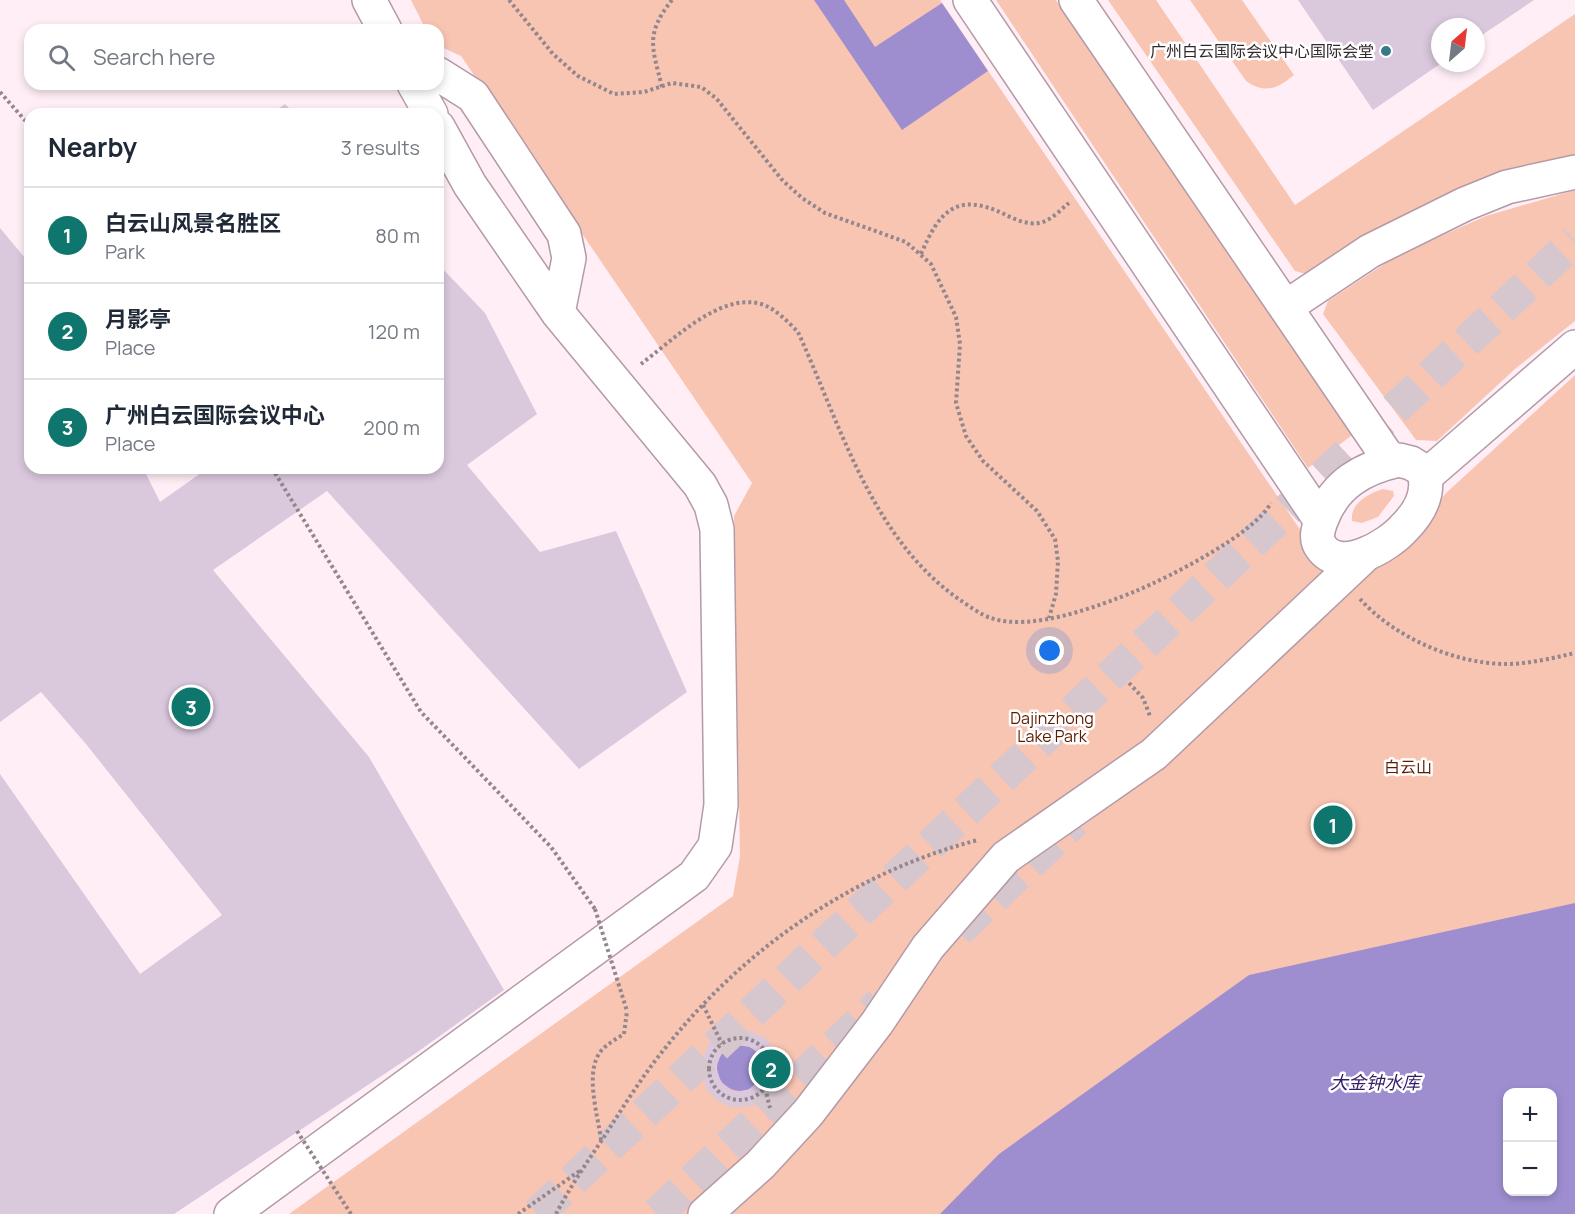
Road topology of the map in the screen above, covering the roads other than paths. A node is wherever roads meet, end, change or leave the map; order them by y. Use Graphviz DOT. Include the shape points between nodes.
graph roads {
  1 [pos="369,0"];
  2 [pos="970,0"];
  3 [pos="1076,0"];
  4 [pos="382,24"];
  5 [pos="444,78"];
  6 [pos="417,90"];
  7 [pos="428,108"];
  8 [pos="444,138"];
  9 [pos="1575,172"];
  10 [pos="1286,307"];
  11 [pos="558,313"];
  12 [pos="1575,347"];
  13 [pos="1391,462"];
  14 [pos="1426,476"];
  15 [pos="1321,521"];
  16 [pos="1352,568"];
  17 [pos="231,1214"];
  18 [pos="705,1214"];
  1 -- 4 [label="street"];
  2 -- 15 [label="street"];
  3 -- 10 [label="street"];
  5 -- 11 [label="street" via="473,96 564,234 569,258"];
  6 -- 7 [label="street"];
  8 -- 11 [label="street" via="470,185"];
  9 -- 10 [label="street" via="1507,187 1465,204 1370,251"];
  10 -- 13 [label="street"];
  11 -- 17 [label="street" via="700,485 711,505 717,530 721,805 715,846 694,876"];
  12 -- 14 [label="street"];
  13 -- 14 [label="street" via="1411,463"];
  13 -- 15 [label="street" via="1351,478 1333,497"];
  14 -- 16 [label="street" via="1428,485 1413,518 1396,537"];
  15 -- 16 [label="street" via="1317,536 1321,547"];
  16 -- 18 [label="street" via="1154,754 1006,857 928,947 877,1023 808,1113 760,1165"];
}
